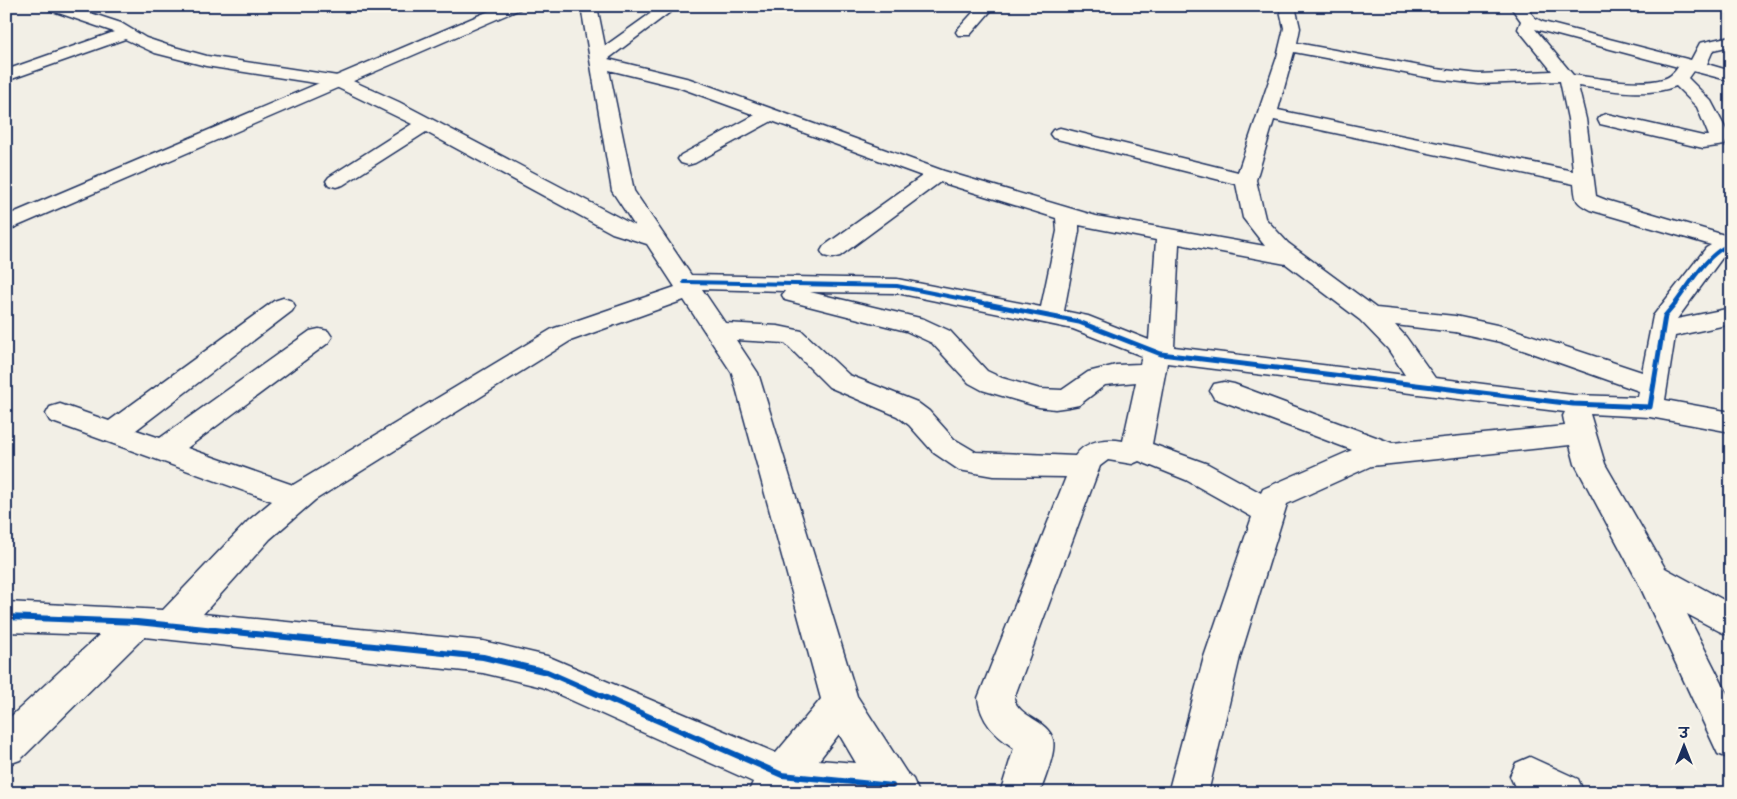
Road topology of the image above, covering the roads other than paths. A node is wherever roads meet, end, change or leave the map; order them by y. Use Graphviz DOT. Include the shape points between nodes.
graph roads {
  1 [pos="52,6"];
  2 [pos="515,6"];
  3 [pos="589,6"];
  4 [pos="671,6"];
  5 [pos="988,6"];
  6 [pos="1287,6"];
  7 [pos="1523,14"];
  8 [pos="964,32"];
  9 [pos="126,33"];
  10 [pos="1731,41"];
  11 [pos="1287,46"];
  12 [pos="599,60"];
  13 [pos="1688,70"];
  14 [pos="6,76"];
  15 [pos="1731,76"];
  16 [pos="1567,78"];
  17 [pos="338,81"];
  18 [pos="1267,113"];
  19 [pos="769,115"];
  20 [pos="1607,120"];
  21 [pos="426,124"];
  22 [pos="1060,134"];
  23 [pos="688,159"];
  24 [pos="937,175"];
  25 [pos="336,180"];
  26 [pos="1246,180"];
  27 [pos="1584,180"];
  28 [pos="1067,216"];
  29 [pos="6,224"];
  30 [pos="1168,236"];
  31 [pos="655,239"];
  32 [pos="1731,245"];
  33 [pos="832,251"];
  34 [pos="1293,258"];
  35 [pos="744,283"];
  36 [pos="687,286"];
  37 [pos="283,306"];
  38 [pos="1369,315"];
  39 [pos="1051,316"];
  40 [pos="1731,316"];
  41 [pos="1663,330"];
  42 [pos="717,331"];
  43 [pos="319,337"];
  44 [pos="1156,359"];
  45 [pos="1427,387"];
  46 [pos="1224,391"];
  47 [pos="1652,396"];
  48 [pos="60,414"];
  49 [pos="1578,419"];
  50 [pos="1731,422"];
  51 [pos="112,433"];
  52 [pos="1136,450"];
  53 [pos="163,451"];
  54 [pos="1389,454"];
  55 [pos="1085,467"];
  56 [pos="297,498"];
  57 [pos="1269,512"];
  58 [pos="1653,578"];
  59 [pos="6,617"];
  60 [pos="1731,621"];
  61 [pos="154,624"];
  62 [pos="842,703"];
  63 [pos="1731,741"];
  64 [pos="6,748"];
  65 [pos="775,784"];
  66 [pos="895,789"];
  67 [pos="1020,793"];
  68 [pos="1188,793"];
  1 -- 9 [label="main road" via="115,26"];
  2 -- 17 [label="main road"];
  3 -- 12 [label="main road"];
  4 -- 12 [label="main road"];
  5 -- 8 [label="main road"];
  6 -- 11 [label="main road" via="1292,28"];
  7 -- 13 [label="main road" via="1546,28"];
  7 -- 16 [label="main road" via="1526,28"];
  9 -- 14 [label="main road"];
  9 -- 17 [label="main road" via="151,46 206,61"];
  10 -- 13 [label="main road" via="1706,47"];
  11 -- 16 [label="main road" via="1479,79"];
  11 -- 18 [label="main road"];
  12 -- 19 [label="main road" via="678,81"];
  12 -- 31 [label="main road" via="623,191"];
  13 -- 15 [label="main road"];
  13 -- 16 [label="main road" via="1670,83 1646,86"];
  13 -- 20 [label="main road" via="1719,136 1718,141 1703,142"];
  16 -- 27 [label="main road" via="1577,119"];
  17 -- 21 [label="main road"];
  17 -- 29 [label="main road"];
  18 -- 26 [label="main road"];
  18 -- 27 [label="main road"];
  19 -- 23 [label="main road"];
  19 -- 24 [label="main road"];
  21 -- 25 [label="main road"];
  21 -- 31 [label="main road" via="620,228"];
  22 -- 26 [label="main road"];
  24 -- 28 [label="main road"];
  24 -- 33 [label="main road"];
  26 -- 34 [label="main road" via="1254,218 1269,237"];
  27 -- 32 [label="main road" via="1586,199 1590,202"];
  28 -- 30 [label="main road"];
  28 -- 39 [label="main road" via="1068,231"];
  30 -- 34 [label="main road"];
  30 -- 44 [label="main road"];
  31 -- 36 [label="main road"];
  32 -- 41 [label="main road" via="1714,252 1665,316"];
  34 -- 38 [label="main road"];
  35 -- 36 [label="main road"];
  35 -- 39 [label="main road" via="897,286"];
  35 -- 44 [label="main road" via="915,325 941,337 978,377 1039,398 1069,398 1097,378"];
  36 -- 42 [label="main road"];
  36 -- 56 [label="main road" via="561,335"];
  37 -- 51 [label="main road"];
  38 -- 45 [label="main road" via="1397,343"];
  38 -- 47 [label="main road" via="1455,324 1506,335"];
  39 -- 44 [label="main road" via="1079,322"];
  40 -- 41 [label="main road"];
  41 -- 47 [label="main road"];
  42 -- 55 [label="main road" via="793,337 839,381 907,409 944,446 969,462"];
  42 -- 62 [label="main road" via="745,373"];
  43 -- 53 [label="main road"];
  44 -- 45 [label="main road"];
  44 -- 52 [label="main road"];
  45 -- 49 [label="main road"];
  46 -- 54 [label="main road"];
  47 -- 49 [label="main road"];
  47 -- 50 [label="main road"];
  48 -- 51 [label="main road"];
  49 -- 54 [label="main road"];
  49 -- 58 [label="main road" via="1590,464"];
  51 -- 53 [label="main road"];
  52 -- 55 [label="main road" via="1132,453 1104,448 1094,454"];
  52 -- 57 [label="main road" via="1197,472"];
  53 -- 56 [label="main road"];
  54 -- 57 [label="main road" via="1367,456 1274,497"];
  55 -- 67 [label="main road" via="996,698 996,708 1003,719 1034,741"];
  56 -- 61 [label="main road"];
  57 -- 68 [label="main road" via="1222,657"];
  58 -- 60 [label="main road"];
  58 -- 63 [label="main road"];
  59 -- 61 [label="main road"];
  61 -- 64 [label="main road"];
  61 -- 65 [label="main road" via="483,657 547,672"];
  62 -- 65 [label="main road"];
  62 -- 66 [label="main road"];
  65 -- 66 [label="main road"];
}
